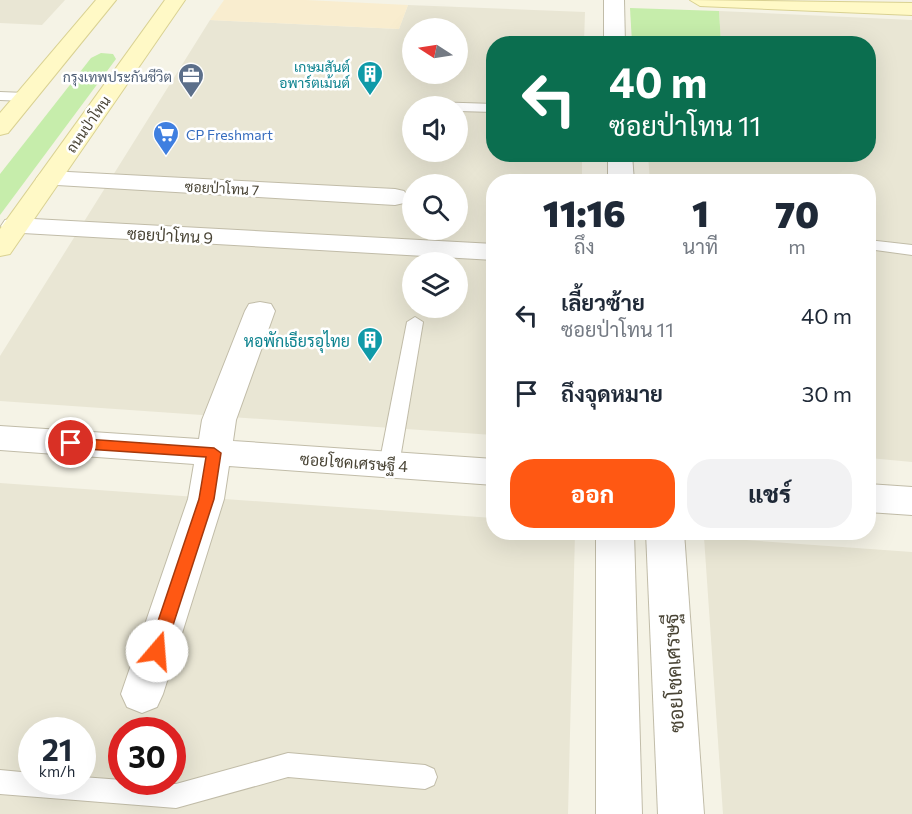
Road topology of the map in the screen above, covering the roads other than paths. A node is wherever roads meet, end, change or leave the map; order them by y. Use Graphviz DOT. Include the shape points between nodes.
graph roads {
  1 [pos="106,0"];
  2 [pos="175,0"];
  3 [pos="614,0"];
  4 [pos="700,0"];
  5 [pos="912,9"];
  6 [pos="615,36"];
  7 [pos="0,96"];
  8 [pos="26,97"];
  9 [pos="468,107"];
  10 [pos="486,108"];
  11 [pos="0,128"];
  12 [pos="49,179"];
  13 [pos="395,197"];
  14 [pos="8,237"];
  15 [pos="876,245"];
  16 [pos="912,250"];
  17 [pos="486,252"];
  18 [pos="260,311"];
  19 [pos="415,322"];
  20 [pos="0,438"];
  21 [pos="214,453"];
  22 [pos="389,465"];
  23 [pos="486,471"];
  24 [pos="876,499"];
  25 [pos="912,501"];
  26 [pos="615,540"];
  27 [pos="665,540"];
  28 [pos="142,694"];
  29 [pos="425,777"];
  30 [pos="0,782"];
  31 [pos="619,814"];
  32 [pos="681,814"];
  1 -- 8 [label="street"];
  2 -- 12 [label="street, ถนนป่าโทน"];
  3 -- 6 [label="street"];
  4 -- 5 [label="street"];
  7 -- 8 [label="lane"];
  8 -- 11 [label="street"];
  9 -- 10 [label="lane"];
  12 -- 13 [label="street, ซอยป่าโทน 7"];
  12 -- 14 [label="street, ถนนป่าโทน"];
  14 -- 17 [label="street, ซอยป่าโทน 9"];
  15 -- 16 [label="lane"];
  18 -- 21 [label="street" via="219,420"];
  19 -- 22 [label="lane"];
  20 -- 21 [label="street, ซอยโชคเศรษฐี 4"];
  21 -- 22 [label="street, ซอยโชคเศรษฐี 4"];
  21 -- 28 [label="street" via="206,499"];
  22 -- 23 [label="street, ซอยโชคเศรษฐี 4"];
  24 -- 25 [label="street"];
  26 -- 31 [label="street"];
  27 -- 32 [label="street, ซอยโชคเศรษฐี"];
  29 -- 30 [label="lane" via="288,765 176,796"];
}
